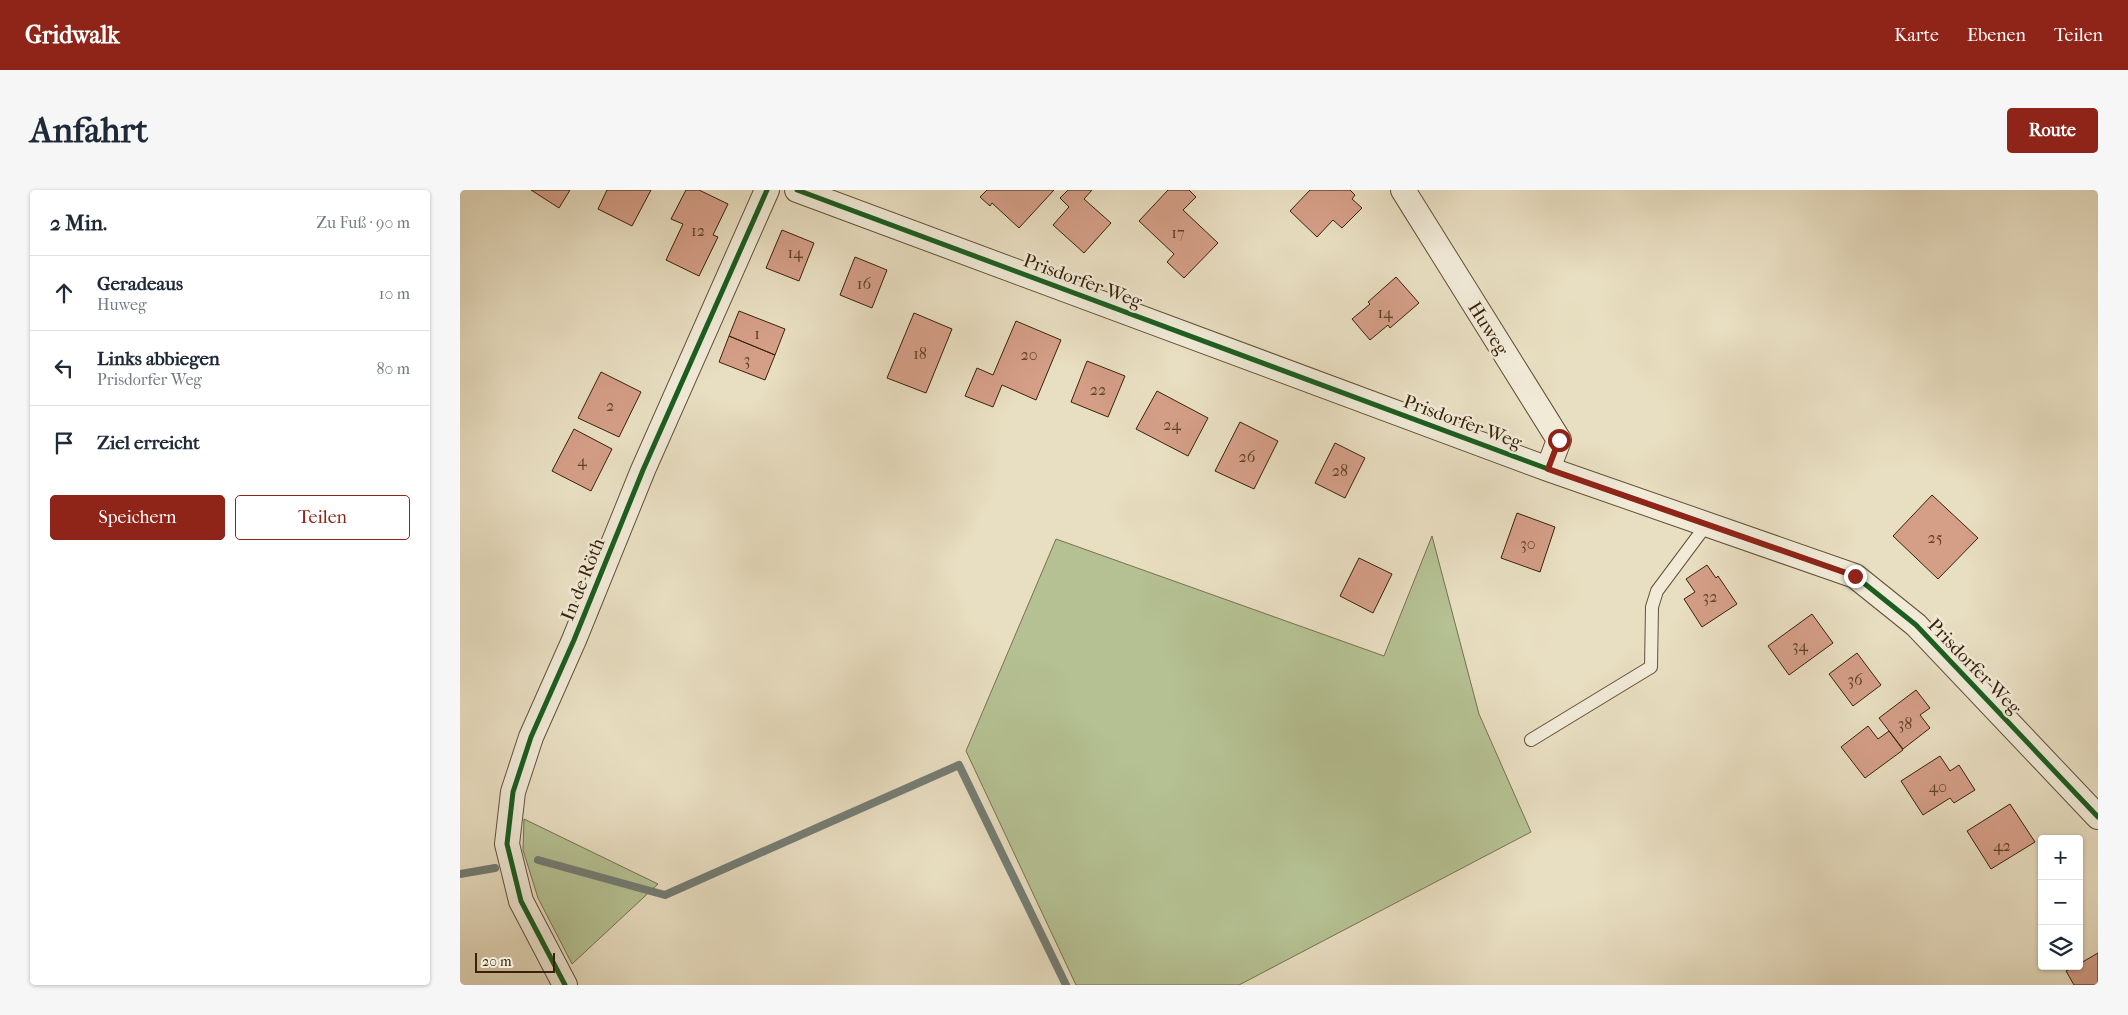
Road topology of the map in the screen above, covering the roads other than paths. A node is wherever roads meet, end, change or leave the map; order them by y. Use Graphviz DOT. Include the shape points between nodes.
graph roads {
  1 [pos="767,190"];
  2 [pos="797,190"];
  3 [pos="1403,190"];
  4 [pos="1548,469"];
  5 [pos="1707,524"];
  6 [pos="1532,740"];
  7 [pos="2098,817"];
  8 [pos="565,985"];
  1 -- 8 [label="street, In de Röth" via="643,470 531,737 513,792 507,844 521,901"];
  2 -- 4 [label="street, Prisdorfer Weg"];
  3 -- 4 [label="street, Huweg" via="1559,440"];
  4 -- 5 [label="street, Prisdorfer Weg"];
  5 -- 6 [label="lane" via="1657,591 1652,607 1651,667"];
  5 -- 7 [label="street, Prisdorfer Weg" via="1855,576 1916,625"];
}
